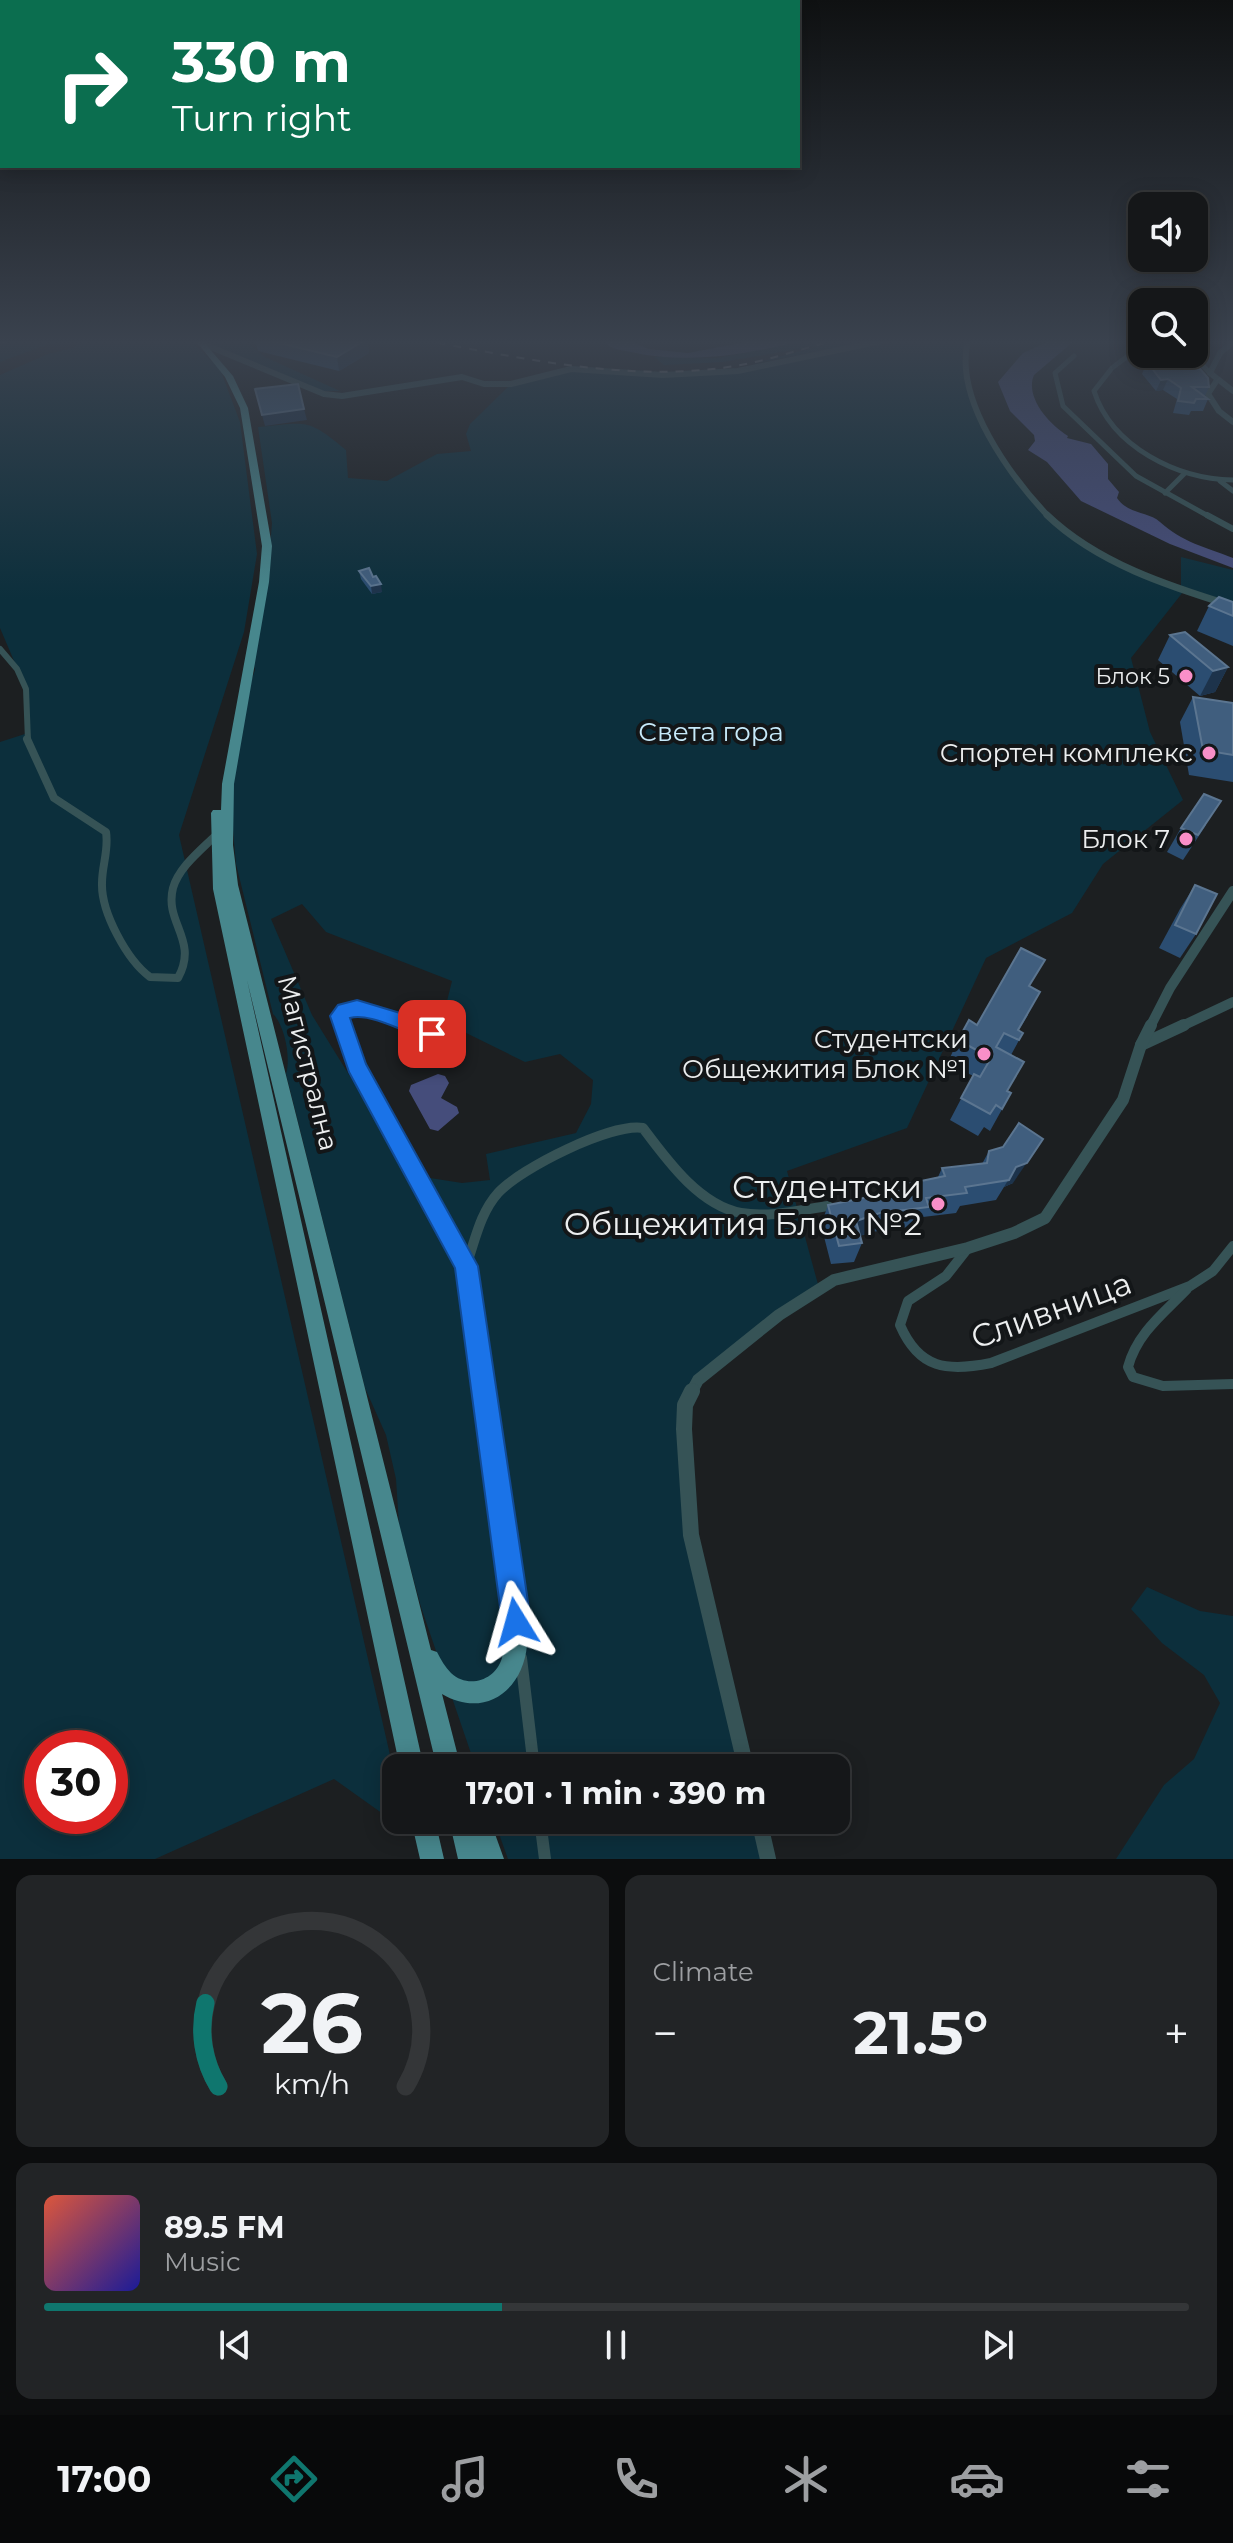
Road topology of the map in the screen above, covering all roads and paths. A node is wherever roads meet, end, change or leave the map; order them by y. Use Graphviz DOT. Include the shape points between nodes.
graph roads {
  1 [pos="244,427"];
  2 [pos="247,427"];
  3 [pos="985,427"];
  4 [pos="1085,427"];
  5 [pos="1114,427"];
  6 [pos="1185,473"];
  7 [pos="1233,480"];
  8 [pos="1220,481"];
  9 [pos="1233,491"];
  10 [pos="1165,493"];
  11 [pos="1233,529"];
  12 [pos="1233,606"];
  13 [pos="0,649"];
  14 [pos="216,835"];
  15 [pos="1233,891"];
  16 [pos="1233,1002"];
  17 [pos="1141,1045"];
  18 [pos="461,1046"];
  19 [pos="828,1206"];
  20 [pos="1233,1246"];
  21 [pos="968,1248"];
  22 [pos="466,1266"];
  23 [pos="1190,1286"];
  24 [pos="1233,1384"];
  25 [pos="412,1615"];
  26 [pos="516,1622"];
  27 [pos="433,1702"];
  28 [pos="409,1754"];
  29 [pos="446,1754"];
  30 [pos="453,1754"];
  31 [pos="532,1754"];
  32 [pos="743,1754"];
  33 [pos="426,1834"];
  34 [pos="464,1834"];
  35 [pos="483,1834"];
  36 [pos="542,1834"];
  37 [pos="762,1834"];
  38 [pos="432,1859"];
  39 [pos="470,1859"];
  40 [pos="492,1859"];
  41 [pos="545,1859"];
  42 [pos="768,1859"];
  1 -- 14 [label="main road, Магистрална" via="263,546 223,753"];
  2 -- 25 [label="main road, Магистрална" via="267,546 228,784 231,885"];
  3 -- 12 [label="street" via="993,449 1051,522 1117,565"];
  4 -- 10 [label="street" via="1136,476"];
  5 -- 6 [label="street" via="1154,458"];
  6 -- 8 [label="street"];
  6 -- 10 [label="street"];
  7 -- 8 [label="street"];
  8 -- 9 [label="street"];
  10 -- 11 [label="street"];
  13 -- 14 [label="street" via="26,689 27,738 54,798 106,832 102,895 148,976 178,978 186,966 187,947 173,888"];
  14 -- 28 [label="main road, Магистрална" via="220,889"];
  15 -- 17 [label="street" via="1170,988"];
  16 -- 17 [label="street"];
  17 -- 21 [label="street" via="1123,1100 1045,1218"];
  18 -- 22 [label="street" via="357,1008 339,1016 356,1066"];
  19 -- 22 [label="street" via="781,1213 730,1210 663,1156 643,1128 629,1126 528,1170 506,1185 487,1207"];
  20 -- 23 [label="street, Сливница" via="1213,1271"];
  21 -- 23 [label="street, Сливница" via="946,1276 908,1301 900,1325 912,1351 957,1369 991,1363"];
  21 -- 32 [label="street" via="834,1280 779,1315 690,1392 684,1454 691,1535"];
  22 -- 26 [label="street"];
  23 -- 24 [label="street" via="1132,1351 1128,1373 1142,1384"];
  25 -- 26 [label="main road" via="433,1672 462,1694 493,1687 508,1672"];
  25 -- 27 [label="main road, Магистрална"];
  26 -- 31 [label="street"];
  27 -- 29 [label="main road, Магистрална"];
  27 -- 30 [label="main road"];
  33 -- 38 [label="main road"];
  34 -- 39 [label="main road"];
  35 -- 40 [label="main road"];
  36 -- 41 [label="street"];
  37 -- 42 [label="street"];
}
